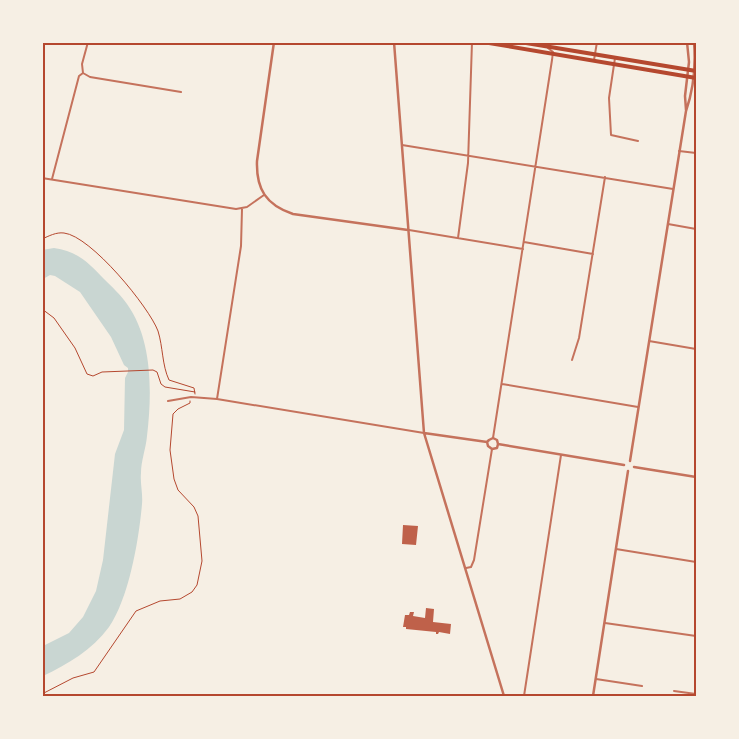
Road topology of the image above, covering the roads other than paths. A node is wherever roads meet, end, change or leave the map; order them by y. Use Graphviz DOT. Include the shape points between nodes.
graph roads {
  1 [pos="88,42"];
  2 [pos="274,42"];
  3 [pos="395,42"];
  4 [pos="472,42"];
  5 [pos="483,42"];
  6 [pos="520,42"];
  7 [pos="597,42"];
  8 [pos="688,42"];
  9 [pos="694,42"];
  10 [pos="526,43"];
  11 [pos="539,45"];
  12 [pos="525,49"];
  13 [pos="553,54"];
  14 [pos="595,55"];
  15 [pos="615,58"];
  16 [pos="594,61"];
  17 [pos="614,64"];
  18 [pos="688,70"];
  19 [pos="696,71"];
  20 [pos="83,73"];
  21 [pos="688,76"];
  22 [pos="695,78"];
  23 [pos="181,92"];
  24 [pos="686,111"];
  25 [pos="638,140"];
  26 [pos="402,144"];
  27 [pos="680,151"];
  28 [pos="696,153"];
  29 [pos="468,154"];
  30 [pos="536,166"];
  31 [pos="605,177"];
  32 [pos="42,178"];
  33 [pos="52,179"];
  34 [pos="673,189"];
  35 [pos="264,195"];
  36 [pos="242,209"];
  37 [pos="668,224"];
  38 [pos="696,229"];
  39 [pos="408,230"];
  40 [pos="458,238"];
  41 [pos="524,242"];
  42 [pos="523,249"];
  43 [pos="592,254"];
  44 [pos="649,341"];
  45 [pos="696,349"];
  46 [pos="572,360"];
  47 [pos="502,384"];
  48 [pos="217,399"];
  49 [pos="168,401"];
  50 [pos="638,407"];
  51 [pos="424,433"];
  52 [pos="494,438"];
  53 [pos="488,442"];
  54 [pos="498,444"];
  55 [pos="492,449"];
  56 [pos="561,455"];
  57 [pos="630,461"];
  58 [pos="624,465"];
  59 [pos="634,467"];
  60 [pos="628,471"];
  61 [pos="696,476"];
  62 [pos="616,549"];
  63 [pos="696,562"];
  64 [pos="464,569"];
  65 [pos="604,623"];
  66 [pos="696,636"];
  67 [pos="596,678"];
  68 [pos="642,686"];
  69 [pos="674,691"];
  70 [pos="696,694"];
  71 [pos="504,696"];
  72 [pos="524,696"];
  73 [pos="593,696"];
  1 -- 20 [label="street"];
  2 -- 35 [label="street" via="257,161 257,177"];
  3 -- 26 [label="street"];
  4 -- 29 [label="street"];
  5 -- 12 [label="highway"];
  6 -- 10 [label="highway"];
  7 -- 14 [label="street"];
  8 -- 18 [label="street"];
  9 -- 19 [label="street"];
  10 -- 11 [label="highway"];
  10 -- 12 [label="street"];
  11 -- 13 [label="street" via="551,49"];
  11 -- 14 [label="highway"];
  12 -- 13 [label="highway"];
  13 -- 16 [label="highway"];
  13 -- 30 [label="street"];
  14 -- 15 [label="highway"];
  14 -- 16 [label="street"];
  15 -- 17 [label="street"];
  15 -- 18 [label="highway"];
  16 -- 17 [label="highway"];
  17 -- 21 [label="highway"];
  17 -- 25 [label="street" via="609,98 611,135"];
  18 -- 19 [label="highway"];
  18 -- 21 [label="street"];
  19 -- 22 [label="street"];
  20 -- 23 [label="street" via="90,77"];
  20 -- 33 [label="street" via="79,76"];
  21 -- 22 [label="highway"];
  21 -- 24 [label="street"];
  22 -- 24 [label="street"];
  24 -- 27 [label="street"];
  26 -- 29 [label="street"];
  26 -- 39 [label="street"];
  27 -- 28 [label="street"];
  27 -- 34 [label="street"];
  29 -- 30 [label="street"];
  29 -- 40 [label="street"];
  30 -- 31 [label="street"];
  30 -- 41 [label="street"];
  31 -- 34 [label="street"];
  31 -- 43 [label="street"];
  32 -- 33 [label="street"];
  33 -- 36 [label="street"];
  34 -- 37 [label="street"];
  35 -- 36 [label="street"];
  35 -- 39 [label="street" via="276,207 293,214"];
  36 -- 48 [label="street" via="241,246"];
  37 -- 38 [label="street"];
  37 -- 44 [label="street"];
  39 -- 40 [label="street"];
  39 -- 51 [label="street"];
  40 -- 42 [label="street"];
  41 -- 42 [label="street"];
  41 -- 43 [label="street"];
  42 -- 47 [label="street"];
  43 -- 46 [label="street" via="579,338"];
  44 -- 45 [label="street"];
  44 -- 50 [label="street"];
  47 -- 50 [label="street"];
  47 -- 52 [label="street"];
  48 -- 49 [label="street"];
  48 -- 51 [label="street"];
  50 -- 57 [label="street"];
  51 -- 53 [label="street"];
  51 -- 64 [label="street"];
  52 -- 53 [label="street"];
  52 -- 54 [label="street"];
  53 -- 55 [label="street"];
  54 -- 55 [label="street"];
  54 -- 56 [label="street"];
  55 -- 64 [label="street" via="474,560 471,567"];
  56 -- 58 [label="street"];
  56 -- 72 [label="street"];
  57 -- 58 [label="street"];
  57 -- 59 [label="street"];
  58 -- 60 [label="street"];
  59 -- 60 [label="street"];
  59 -- 61 [label="street"];
  60 -- 62 [label="street"];
  62 -- 63 [label="street"];
  62 -- 65 [label="street"];
  64 -- 71 [label="street"];
  65 -- 66 [label="street"];
  65 -- 67 [label="street"];
  67 -- 68 [label="street"];
  67 -- 73 [label="street"];
  69 -- 70 [label="street"];
}
